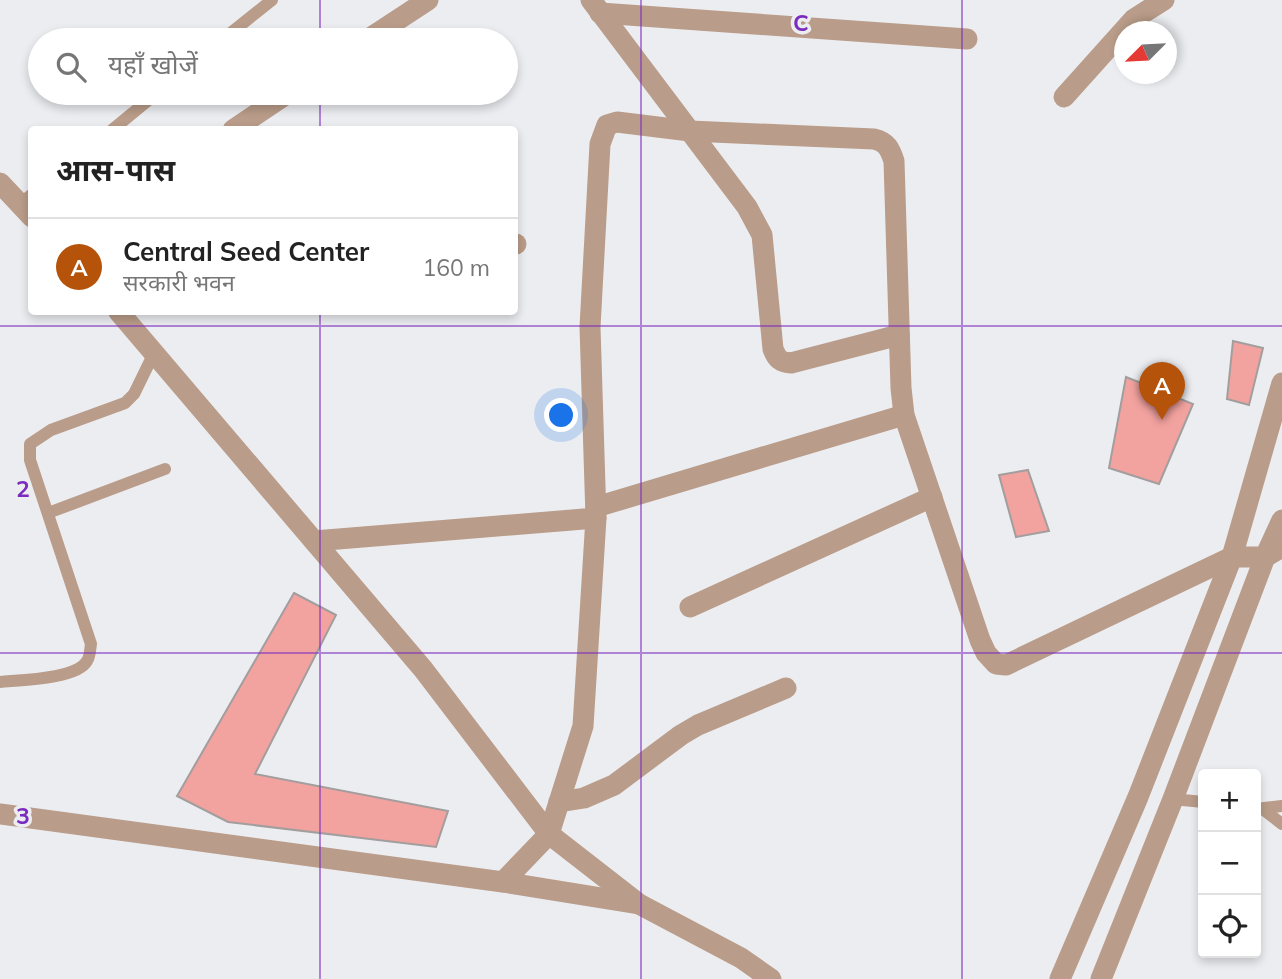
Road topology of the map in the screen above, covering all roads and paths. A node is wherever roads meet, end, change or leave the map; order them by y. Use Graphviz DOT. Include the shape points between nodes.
graph roads {
  1 [pos="272,0"];
  2 [pos="428,0"];
  3 [pos="1164,0"];
  4 [pos="595,7"];
  5 [pos="237,28"];
  6 [pos="385,28"];
  7 [pos="967,39"];
  8 [pos="1064,97"];
  9 [pos="142,105"];
  10 [pos="270,105"];
  11 [pos="117,126"];
  12 [pos="239,126"];
  13 [pos="690,131"];
  14 [pos="0,183"];
  15 [pos="28,205"];
  16 [pos="122,315"];
  17 [pos="900,335"];
  18 [pos="155,351"];
  19 [pos="1282,383"];
  20 [pos="904,415"];
  21 [pos="165,469"];
  22 [pos="932,497"];
  23 [pos="48,513"];
  24 [pos="596,513"];
  25 [pos="1282,520"];
  26 [pos="314,541"];
  27 [pos="1273,552"];
  28 [pos="1232,557"];
  29 [pos="690,607"];
  30 [pos="0,682"];
  31 [pos="786,688"];
  32 [pos="1173,799"];
  33 [pos="1198,802"];
  34 [pos="559,803"];
  35 [pos="1282,806"];
  36 [pos="1261,809"];
  37 [pos="1261,810"];
  38 [pos="0,814"];
  39 [pos="1282,824"];
  40 [pos="549,834"];
  41 [pos="503,882"];
  42 [pos="639,904"];
  43 [pos="771,979"];
  44 [pos="1060,979"];
  45 [pos="1101,979"];
  1 -- 5 [label="lane"];
  2 -- 6 [label="street"];
  3 -- 8 [label="street" via="1134,19"];
  4 -- 7 [label="street"];
  4 -- 13 [label="street"];
  9 -- 11 [label="lane"];
  10 -- 12 [label="street"];
  13 -- 17 [label="street" via="747,206 762,235 776,358 791,363"];
  13 -- 17 [label="street" via="883,141 894,161"];
  13 -- 24 [label="street" via="617,122 603,132 590,327"];
  14 -- 15 [label="street"];
  16 -- 18 [label="street"];
  17 -- 20 [label="street"];
  18 -- 23 [label="lane" via="125,403 51,430 30,444 30,460"];
  18 -- 26 [label="street"];
  19 -- 28 [label="street"];
  20 -- 22 [label="street"];
  20 -- 24 [label="street"];
  21 -- 23 [label="lane"];
  22 -- 28 [label="street" via="980,640 996,664 1006,665"];
  22 -- 29 [label="street"];
  23 -- 30 [label="lane" via="91,644 89,660 61,675"];
  24 -- 26 [label="street"];
  24 -- 34 [label="street" via="583,726"];
  25 -- 27 [label="street"];
  26 -- 40 [label="street" via="423,670"];
  27 -- 28 [label="street"];
  27 -- 32 [label="street"];
  28 -- 44 [label="street" via="1138,797"];
  31 -- 34 [label="street" via="698,725 614,785"];
  32 -- 33 [label="lane"];
  32 -- 45 [label="street"];
  34 -- 40 [label="street"];
  35 -- 36 [label="lane"];
  37 -- 39 [label="lane"];
  38 -- 41 [label="street"];
  40 -- 41 [label="street"];
  40 -- 42 [label="street"];
  41 -- 42 [label="street"];
  42 -- 43 [label="street"];
}
